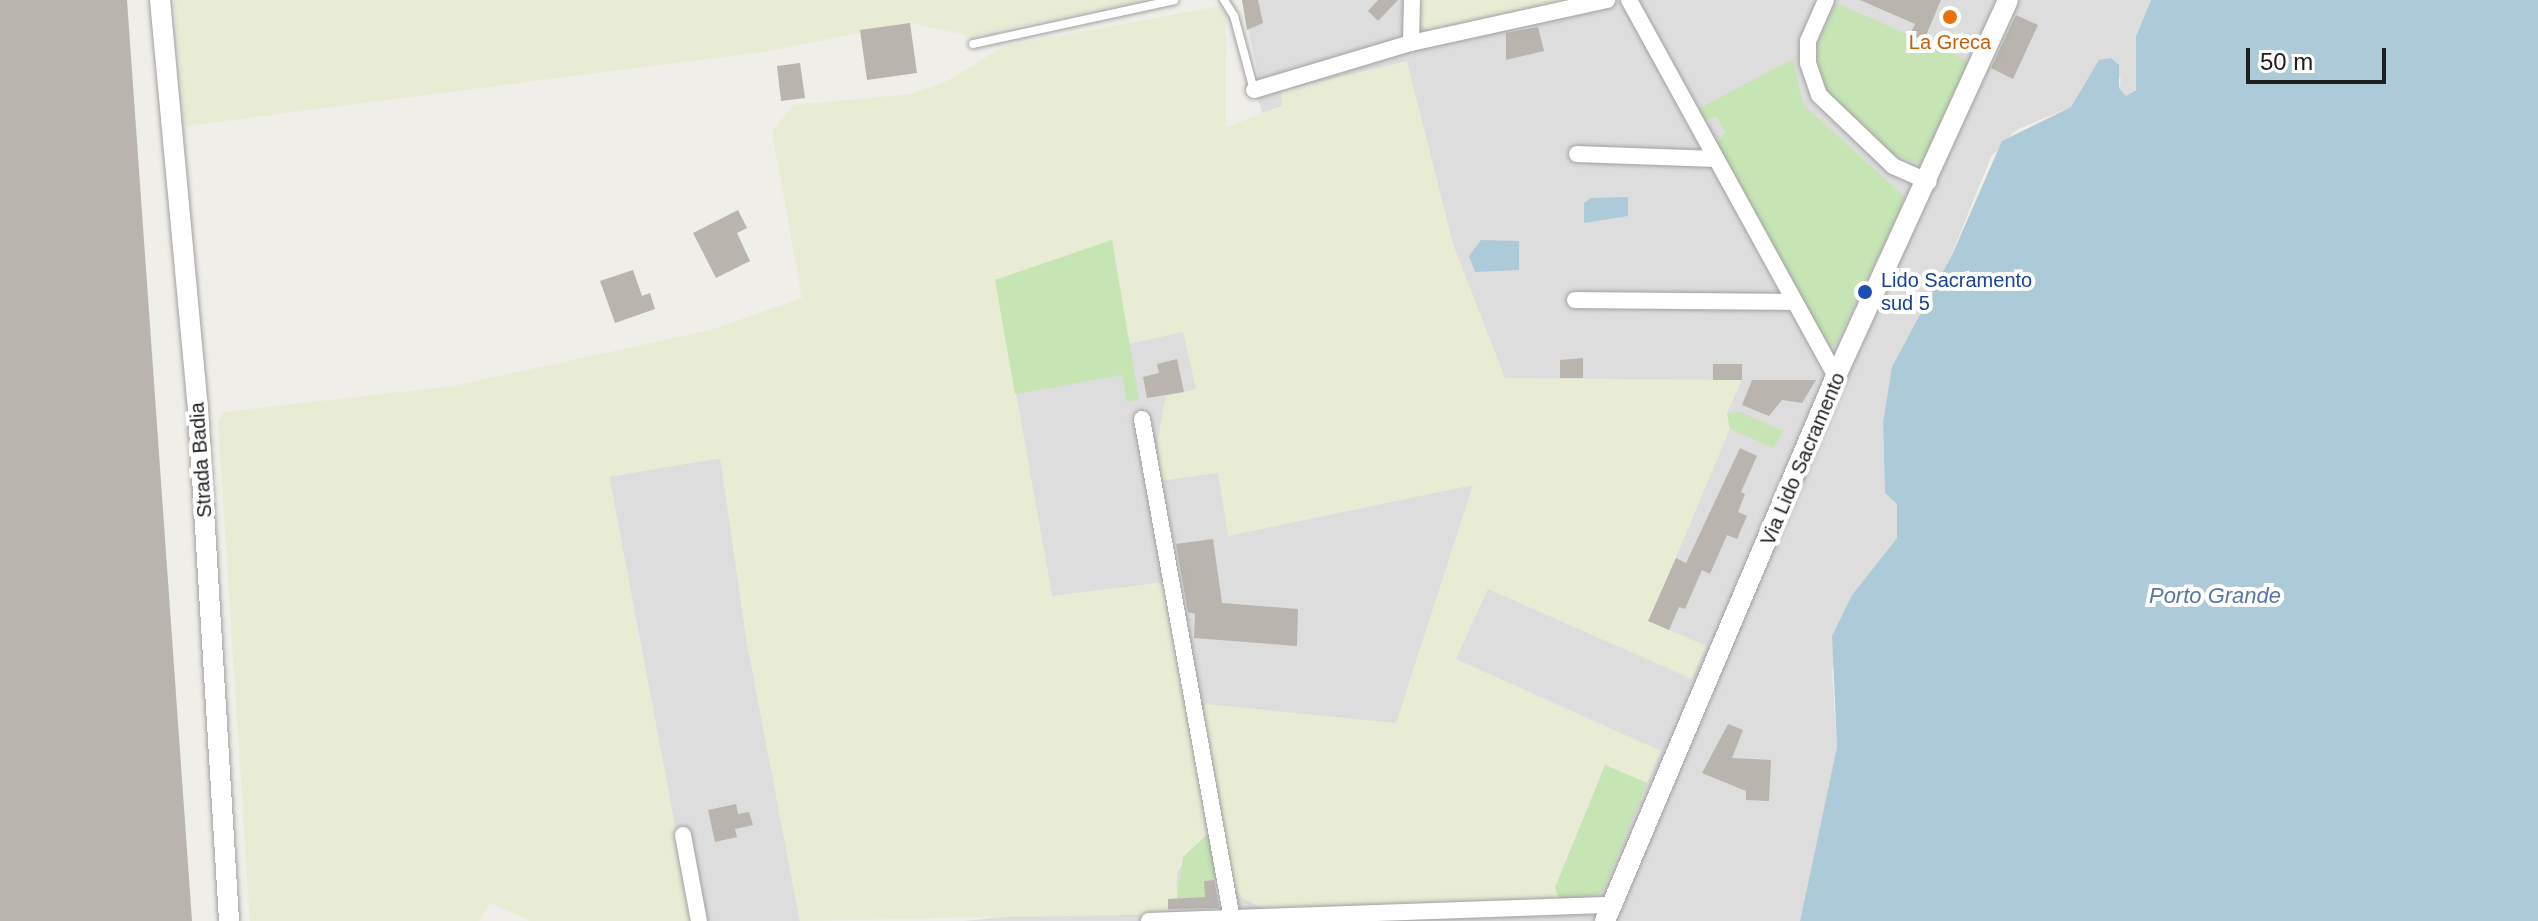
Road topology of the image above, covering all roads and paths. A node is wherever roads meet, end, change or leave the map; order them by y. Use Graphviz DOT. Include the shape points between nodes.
graph roads {
  1 [pos="160,0"];
  2 [pos="1174,0"];
  3 [pos="1224,0"];
  4 [pos="1412,0"];
  5 [pos="1607,0"];
  6 [pos="1629,0"];
  7 [pos="1826,0"];
  8 [pos="2008,0"];
  9 [pos="1411,43"];
  10 [pos="973,44"];
  11 [pos="1254,90"];
  12 [pos="1577,154"];
  13 [pos="1715,159"];
  14 [pos="1929,182"];
  15 [pos="1575,300"];
  16 [pos="1794,302"];
  17 [pos="1836,376"];
  18 [pos="1142,419"];
  19 [pos="683,835"];
  20 [pos="1608,913"];
  21 [pos="1232,919"];
  22 [pos="229,921"];
  23 [pos="699,921"];
  24 [pos="1149,921"];
  1 -- 22 [label="street, Strada Badia" via="198,412"];
  2 -- 10 [label="lane"];
  3 -- 11 [label="lane" via="1234,16"];
  4 -- 9 [label="street"];
  5 -- 9 [label="street"];
  6 -- 13 [label="street"];
  7 -- 14 [label="street" via="1808,41 1808,63 1819,95 1893,166"];
  8 -- 14 [label="street, Via Lido Sacramento"];
  9 -- 11 [label="street"];
  12 -- 13 [label="street"];
  13 -- 16 [label="street"];
  14 -- 17 [label="street, Via Lido Sacramento"];
  15 -- 16 [label="street"];
  16 -- 17 [label="street"];
  17 -- 20 [label="street, Via Lido Sacramento"];
  18 -- 21 [label="street"];
  19 -- 23 [label="street"];
  20 -- 21 [label="street"];
  21 -- 24 [label="street"];
}
